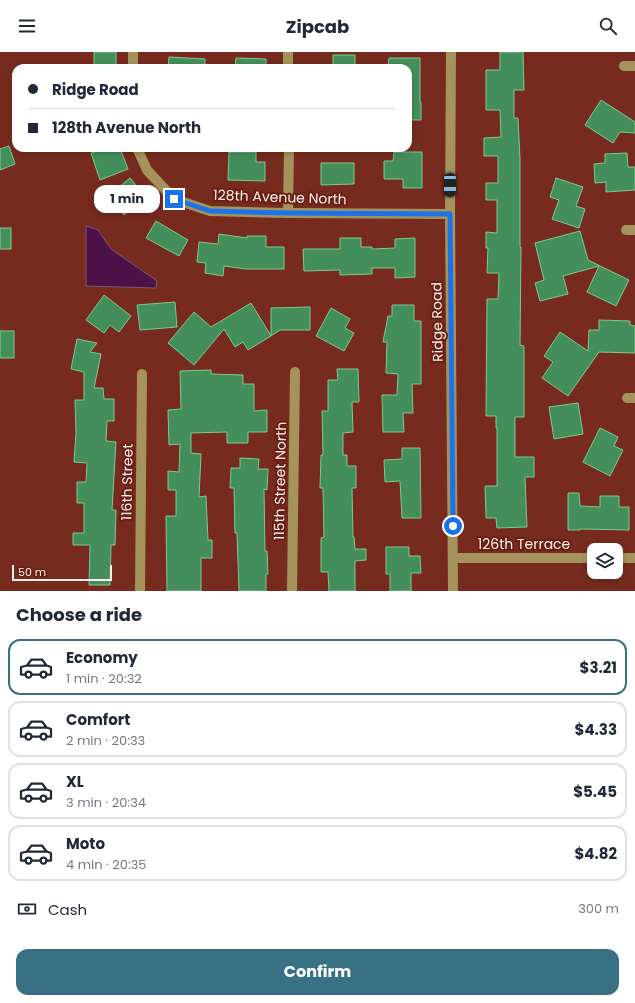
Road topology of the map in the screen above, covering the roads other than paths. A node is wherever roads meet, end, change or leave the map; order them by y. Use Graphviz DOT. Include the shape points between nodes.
graph roads {
  1 [pos="133,52"];
  2 [pos="288,52"];
  3 [pos="451,52"];
  4 [pos="133,64"];
  5 [pos="288,64"];
  6 [pos="624,66"];
  7 [pos="635,66"];
  8 [pos="139,152"];
  9 [pos="289,152"];
  10 [pos="288,213"];
  11 [pos="450,214"];
  12 [pos="295,372"];
  13 [pos="142,374"];
  14 [pos="453,558"];
  15 [pos="587,558"];
  16 [pos="623,558"];
  17 [pos="635,558"];
  18 [pos="140,591"];
  19 [pos="292,591"];
  20 [pos="453,591"];
  1 -- 4 [label="street"];
  2 -- 5 [label="street"];
  3 -- 11 [label="street, Ridge Road"];
  6 -- 7 [label="street"];
  8 -- 10 [label="street, 128th Avenue North" via="147,170 174,199 210,211"];
  9 -- 10 [label="street"];
  10 -- 11 [label="street, 128th Avenue North"];
  11 -- 14 [label="street, Ridge Road"];
  12 -- 19 [label="street, 115th Street North"];
  13 -- 18 [label="street, 116th Street"];
  14 -- 15 [label="street, 126th Terrace"];
  14 -- 20 [label="street, Ridge Road"];
  16 -- 17 [label="street"];
}
